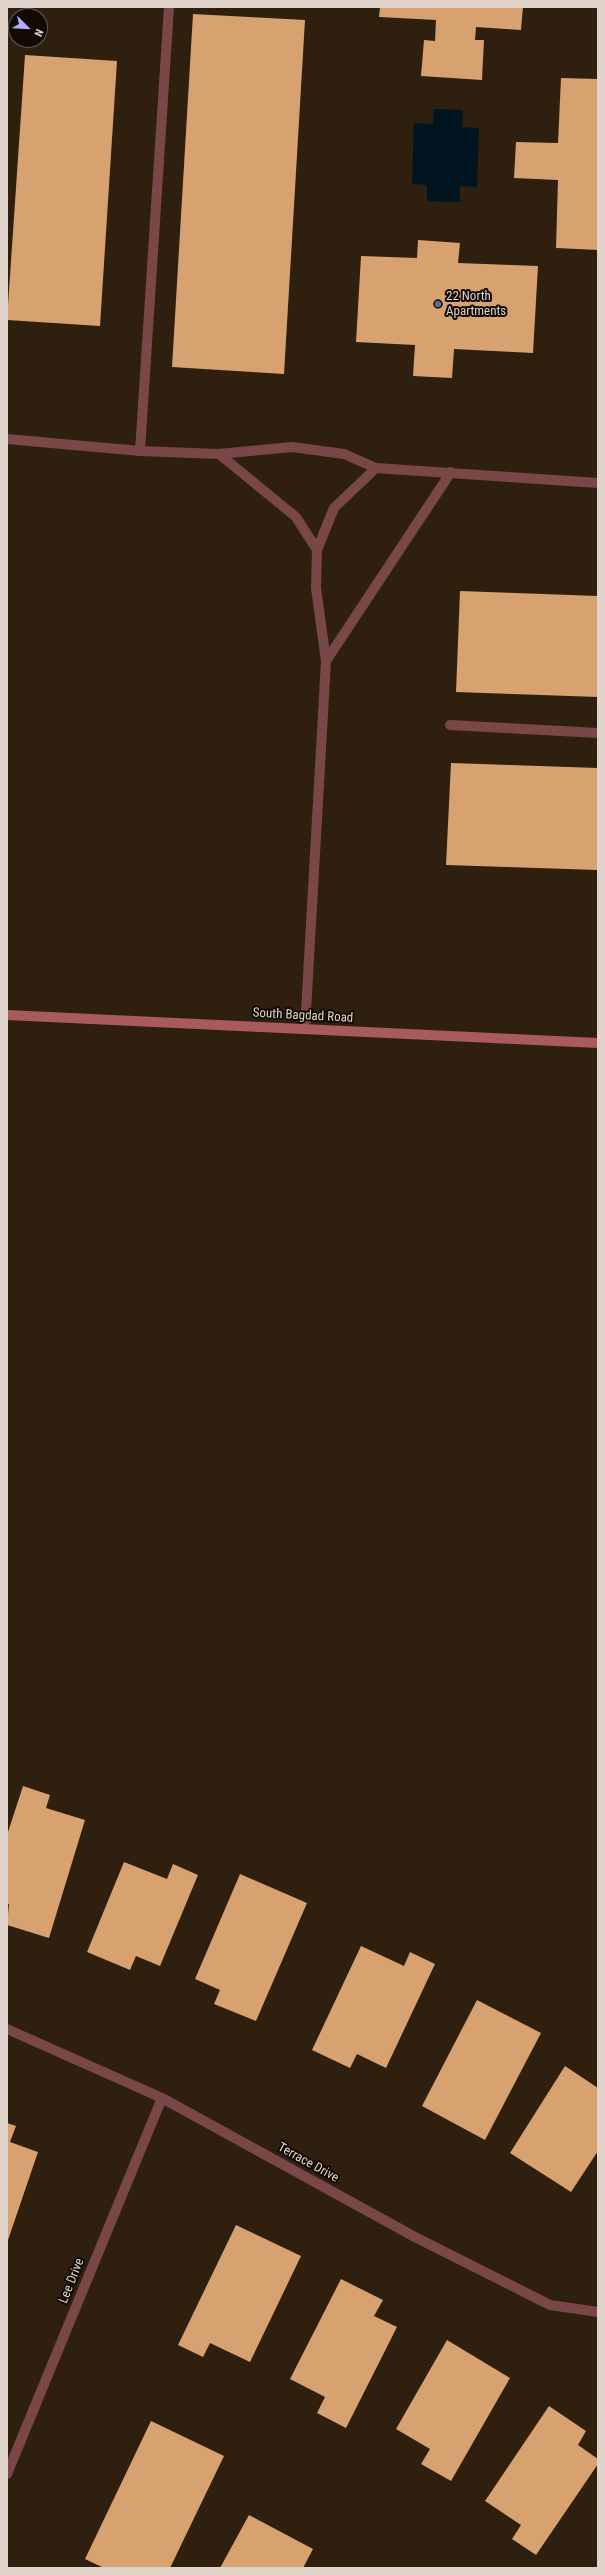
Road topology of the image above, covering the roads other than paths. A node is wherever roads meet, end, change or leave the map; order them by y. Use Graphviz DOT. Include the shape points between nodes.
graph roads {
  1 [pos="169,7"];
  2 [pos="7,440"];
  3 [pos="140,451"];
  4 [pos="218,454"];
  5 [pos="376,468"];
  6 [pos="451,472"];
  7 [pos="598,483"];
  8 [pos="317,550"];
  9 [pos="326,661"];
  10 [pos="450,725"];
  11 [pos="598,733"];
  12 [pos="7,1015"];
  13 [pos="305,1029"];
  14 [pos="598,1043"];
  15 [pos="7,2029"];
  16 [pos="162,2098"];
  17 [pos="598,2312"];
  18 [pos="7,2474"];
  1 -- 3 [label="street"];
  2 -- 3 [label="street"];
  3 -- 4 [label="street"];
  4 -- 5 [label="street" via="292,447 344,454"];
  4 -- 8 [label="street" via="296,517"];
  5 -- 6 [label="street"];
  5 -- 8 [label="street" via="334,508"];
  6 -- 7 [label="street"];
  6 -- 9 [label="street"];
  8 -- 9 [label="street" via="316,588"];
  9 -- 13 [label="street"];
  10 -- 11 [label="street"];
  12 -- 13 [label="main road, South Bagdad Road"];
  13 -- 14 [label="main road, South Bagdad Road"];
  15 -- 16 [label="street, Terrace Drive"];
  16 -- 17 [label="street, Terrace Drive" via="414,2236 550,2305"];
  16 -- 18 [label="street, Lee Drive"];
}
